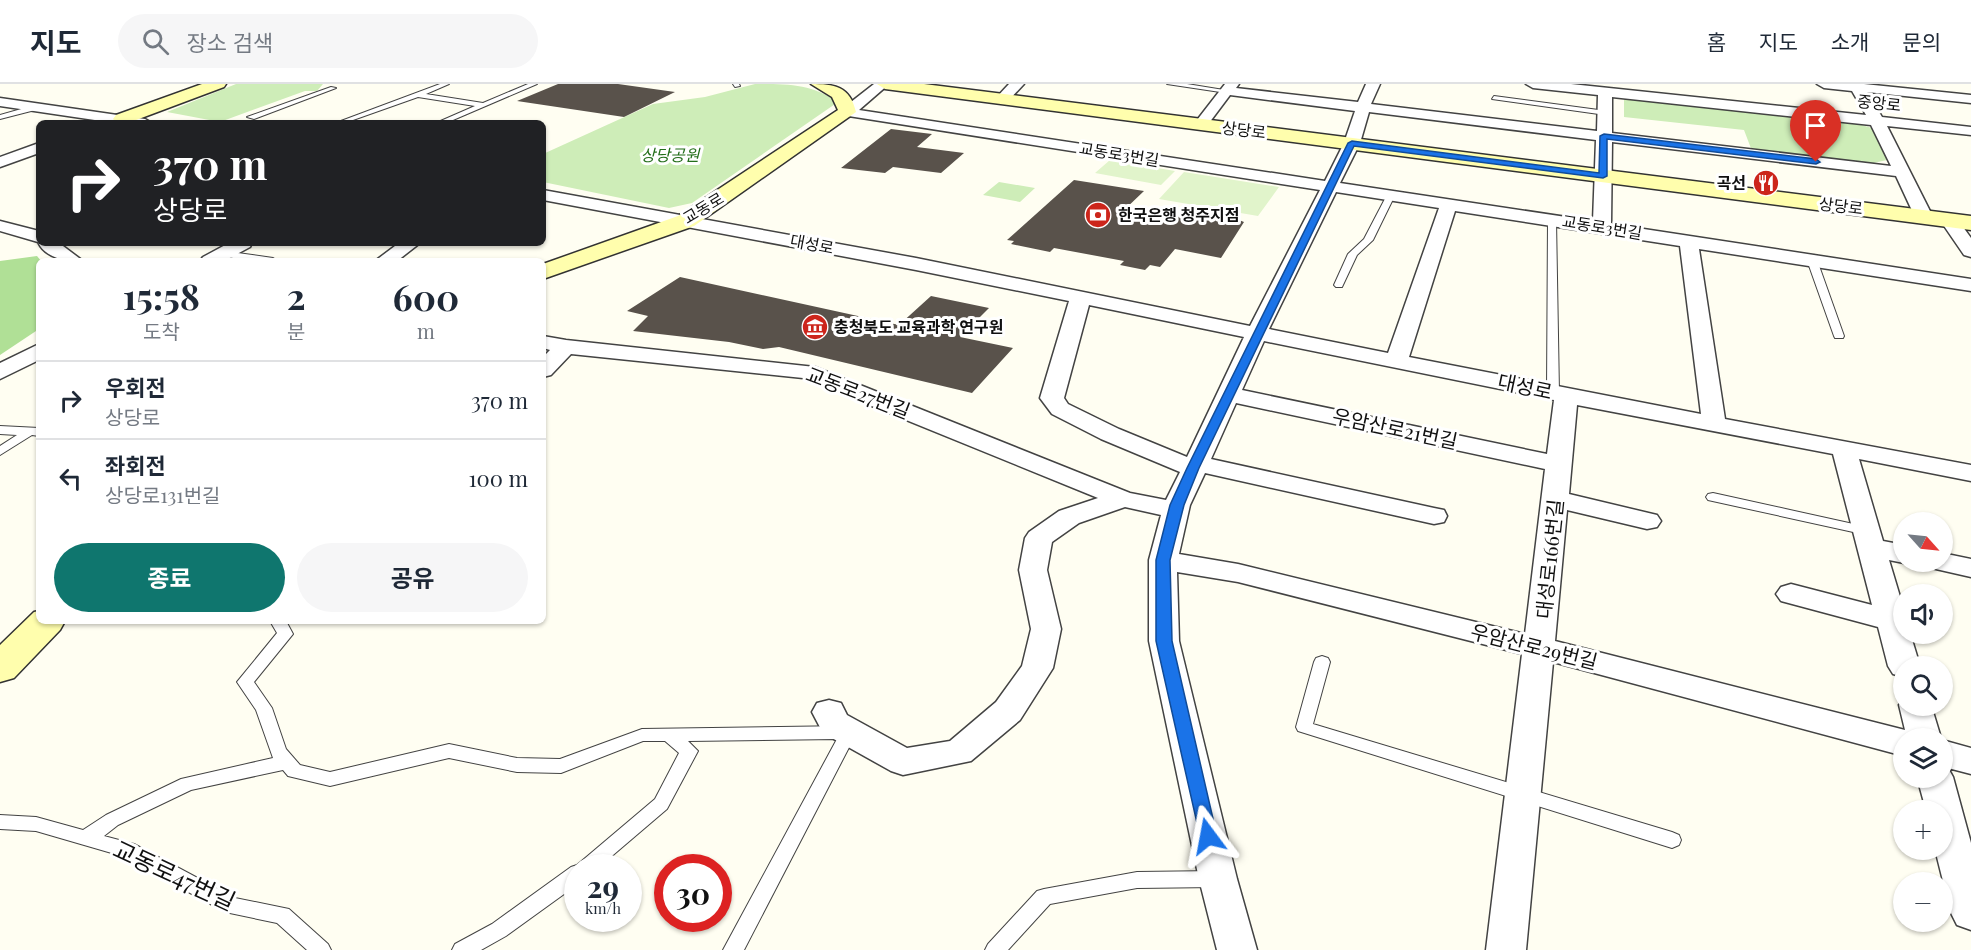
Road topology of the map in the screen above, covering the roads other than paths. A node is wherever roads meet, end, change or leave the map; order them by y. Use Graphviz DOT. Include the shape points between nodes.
graph roads {
  1 [pos="218,84"];
  2 [pos="446,84"];
  3 [pos="534,84"];
  4 [pos="819,84"];
  5 [pos="858,84"];
  6 [pos="884,84"];
  7 [pos="1017,84"];
  8 [pos="1170,84"];
  9 [pos="1373,84"];
  10 [pos="1533,84"];
  11 [pos="1824,84"];
  12 [pos="1856,86"];
  13 [pos="932,87"];
  14 [pos="1230,87"];
  15 [pos="333,88"];
  16 [pos="1605,92"];
  17 [pos="418,95"];
  18 [pos="1494,98"];
  19 [pos="1002,99"];
  20 [pos="1971,99"];
  21 [pos="0,102"];
  22 [pos="484,105"];
  23 [pos="1363,107"];
  24 [pos="32,108"];
  25 [pos="847,112"];
  26 [pos="1606,113"];
  27 [pos="0,117"];
  28 [pos="251,117"];
  29 [pos="110,120"];
  30 [pos="119,120"];
  31 [pos="348,120"];
  32 [pos="448,120"];
  33 [pos="1877,121"];
  34 [pos="1201,124"];
  35 [pos="1971,131"];
  36 [pos="1604,136"];
  37 [pos="1352,143"];
  38 [pos="36,149"];
  39 [pos="0,162"];
  40 [pos="1902,172"];
  41 [pos="1603,176"];
  42 [pos="1330,186"];
  43 [pos="1391,195"];
  44 [pos="546,196"];
  45 [pos="1449,204"];
  46 [pos="1924,217"];
  47 [pos="1552,220"];
  48 [pos="1949,220"];
  49 [pos="686,221"];
  50 [pos="1971,223"];
  51 [pos="0,226"];
  52 [pos="1602,227"];
  53 [pos="36,236"];
  54 [pos="1689,241"];
  55 [pos="51,246"];
  56 [pos="237,246"];
  57 [pos="407,246"];
  58 [pos="1971,251"];
  59 [pos="217,257"];
  60 [pos="69,258"];
  61 [pos="389,258"];
  62 [pos="1812,260"];
  63 [pos="546,271"];
  64 [pos="1340,285"];
  65 [pos="1971,285"];
  66 [pos="1081,296"];
  67 [pos="1258,331"];
  68 [pos="1839,336"];
  69 [pos="546,343"];
  70 [pos="566,347"];
  71 [pos="36,353"];
  72 [pos="1397,360"];
  73 [pos="546,367"];
  74 [pos="0,372"];
  75 [pos="1230,394"];
  76 [pos="1560,394"];
  77 [pos="1714,424"];
  78 [pos="0,430"];
  79 [pos="34,432"];
  80 [pos="1844,449"];
  81 [pos="0,451"];
  82 [pos="1560,464"];
  83 [pos="1195,466"];
  84 [pos="1971,473"];
  85 [pos="1713,497"];
  86 [pos="1556,499"];
  87 [pos="1123,500"];
  88 [pos="1176,510"];
  89 [pos="1434,516"];
  90 [pos="1647,521"];
  91 [pos="1869,539"];
  92 [pos="1893,549"];
  93 [pos="1163,560"];
  94 [pos="1953,564"];
  95 [pos="1971,568"];
  96 [pos="1791,594"];
  97 [pos="1891,620"];
  98 [pos="44,624"];
  99 [pos="280,624"];
  100 [pos="1539,648"];
  101 [pos="1901,656"];
  102 [pos="1322,662"];
  103 [pos="0,668"];
  104 [pos="839,722"];
  105 [pos="669,735"];
  106 [pos="1893,740"];
  107 [pos="1953,756"];
  108 [pos="1971,761"];
  109 [pos="287,762"];
  110 [pos="1938,788"];
  111 [pos="1524,793"];
  112 [pos="0,822"];
  113 [pos="86,838"];
  114 [pos="1672,840"];
  115 [pos="601,854"];
  116 [pos="1218,879"];
  117 [pos="564,883"];
  118 [pos="1971,913"];
  119 [pos="321,950"];
  120 [pos="462,950"];
  121 [pos="733,950"];
  122 [pos="994,950"];
  123 [pos="1237,950"];
  124 [pos="1506,950"];
  1 -- 30 [label="main road"];
  2 -- 17 [label="lane"];
  3 -- 22 [label="lane"];
  4 -- 25 [label="main road" via="840,95"];
  5 -- 25 [label="street"];
  6 -- 13 [label="main road, 상당로"];
  6 -- 25 [label="street, 교동로"];
  7 -- 19 [label="street"];
  8 -- 14 [label="lane"];
  9 -- 23 [label="street"];
  10 -- 16 [label="street, 중앙로"];
  11 -- 12 [label="street"];
  12 -- 20 [label="street"];
  12 -- 33 [label="street"];
  13 -- 19 [label="main road, 상당로"];
  14 -- 23 [label="street"];
  14 -- 34 [label="street"];
  15 -- 28 [label="lane"];
  16 -- 26 [label="street"];
  16 -- 33 [label="street, 중앙로"];
  17 -- 22 [label="lane"];
  17 -- 31 [label="lane"];
  18 -- 26 [label="lane"];
  19 -- 34 [label="main road, 상당로"];
  21 -- 24 [label="street"];
  22 -- 32 [label="lane"];
  23 -- 36 [label="street"];
  23 -- 37 [label="street"];
  24 -- 27 [label="lane"];
  24 -- 29 [label="street"];
  25 -- 42 [label="street, 교동로3번길"];
  25 -- 49 [label="main road, 교동로"];
  26 -- 36 [label="street"];
  33 -- 35 [label="street, 중앙로"];
  33 -- 40 [label="street"];
  34 -- 37 [label="main road, 상당로"];
  36 -- 40 [label="street"];
  36 -- 41 [label="street"];
  37 -- 41 [label="main road, 상당로"];
  37 -- 42 [label="street"];
  38 -- 39 [label="street"];
  40 -- 46 [label="street"];
  41 -- 46 [label="main road, 상당로"];
  41 -- 52 [label="street"];
  42 -- 43 [label="street, 교동로3번길"];
  42 -- 67 [label="street"];
  43 -- 45 [label="street, 교동로3번길"];
  43 -- 64 [label="lane" via="1368,240 1353,254"];
  44 -- 49 [label="street, 대성로"];
  45 -- 47 [label="street, 교동로3번길"];
  45 -- 72 [label="street"];
  46 -- 48 [label="main road, 상당로"];
  47 -- 52 [label="street, 교동로3번길"];
  47 -- 76 [label="lane"];
  48 -- 50 [label="main road, 상당로"];
  48 -- 58 [label="street"];
  49 -- 63 [label="main road, 교동로"];
  49 -- 66 [label="street, 대성로"];
  51 -- 53 [label="street"];
  52 -- 54 [label="street, 교동로3번길"];
  54 -- 62 [label="street, 교동로3번길"];
  54 -- 77 [label="street"];
  55 -- 60 [label="street"];
  56 -- 59 [label="street"];
  57 -- 61 [label="street"];
  62 -- 65 [label="street, 교동로3번길"];
  62 -- 68 [label="lane"];
  66 -- 67 [label="street, 대성로"];
  66 -- 83 [label="street" via="1052,398 1060,410 1110,434"];
  67 -- 72 [label="street, 대성로"];
  67 -- 75 [label="street"];
  69 -- 70 [label="street, 교동로27번길"];
  70 -- 73 [label="street"];
  70 -- 87 [label="street, 교동로27번길" via="807,372"];
  71 -- 74 [label="street"];
  72 -- 76 [label="street, 대성로"];
  75 -- 82 [label="street, 우암산로21번길"];
  75 -- 83 [label="street"];
  76 -- 77 [label="street, 대성로"];
  76 -- 82 [label="street, 대성로166번길"];
  77 -- 80 [label="street, 대성로"];
  78 -- 79 [label="lane"];
  79 -- 81 [label="lane"];
  80 -- 84 [label="street, 대성로"];
  80 -- 91 [label="street"];
  82 -- 86 [label="street, 대성로166번길"];
  83 -- 88 [label="street"];
  83 -- 89 [label="street"];
  85 -- 91 [label="lane"];
  86 -- 90 [label="street"];
  86 -- 100 [label="street, 대성로166번길"];
  87 -- 88 [label="street"];
  87 -- 104 [label="street" via="1069,517 1038,538 1033,570 1046,629 1036,668 1008,711 959,752 903,762"];
  88 -- 93 [label="street"];
  91 -- 92 [label="street"];
  91 -- 97 [label="street"];
  93 -- 100 [label="street, 우암산로29번길" via="1238,573"];
  93 -- 116 [label="street" via="1164,641"];
  94 -- 95 [label="street"];
  96 -- 97 [label="street"];
  97 -- 101 [label="street"];
  98 -- 103 [label="main road"];
  99 -- 109 [label="lane" via="285,634 244,682 264,708 278,752"];
  100 -- 106 [label="street, 우암산로29번길"];
  100 -- 111 [label="street, 대성로166번길"];
  102 -- 111 [label="lane" via="1304,728"];
  104 -- 105 [label="lane"];
  104 -- 121 [label="lane"];
  105 -- 109 [label="lane" via="642,735 561,766 517,765 449,751 330,779 294,771"];
  105 -- 115 [label="lane" via="690,751 661,804"];
  107 -- 108 [label="street"];
  109 -- 113 [label="lane, 교동로47번길" via="186,784 112,820"];
  110 -- 118 [label="street"];
  111 -- 114 [label="lane"];
  111 -- 124 [label="street, 대성로166번길"];
  112 -- 113 [label="lane, 교동로47번길" via="36,824"];
  113 -- 119 [label="lane, 교동로47번길" via="127,850 232,906 282,915"];
  116 -- 122 [label="lane" via="1137,880 1044,897"];
  116 -- 123 [label="street"];
  117 -- 120 [label="lane" via="499,930"];
}
